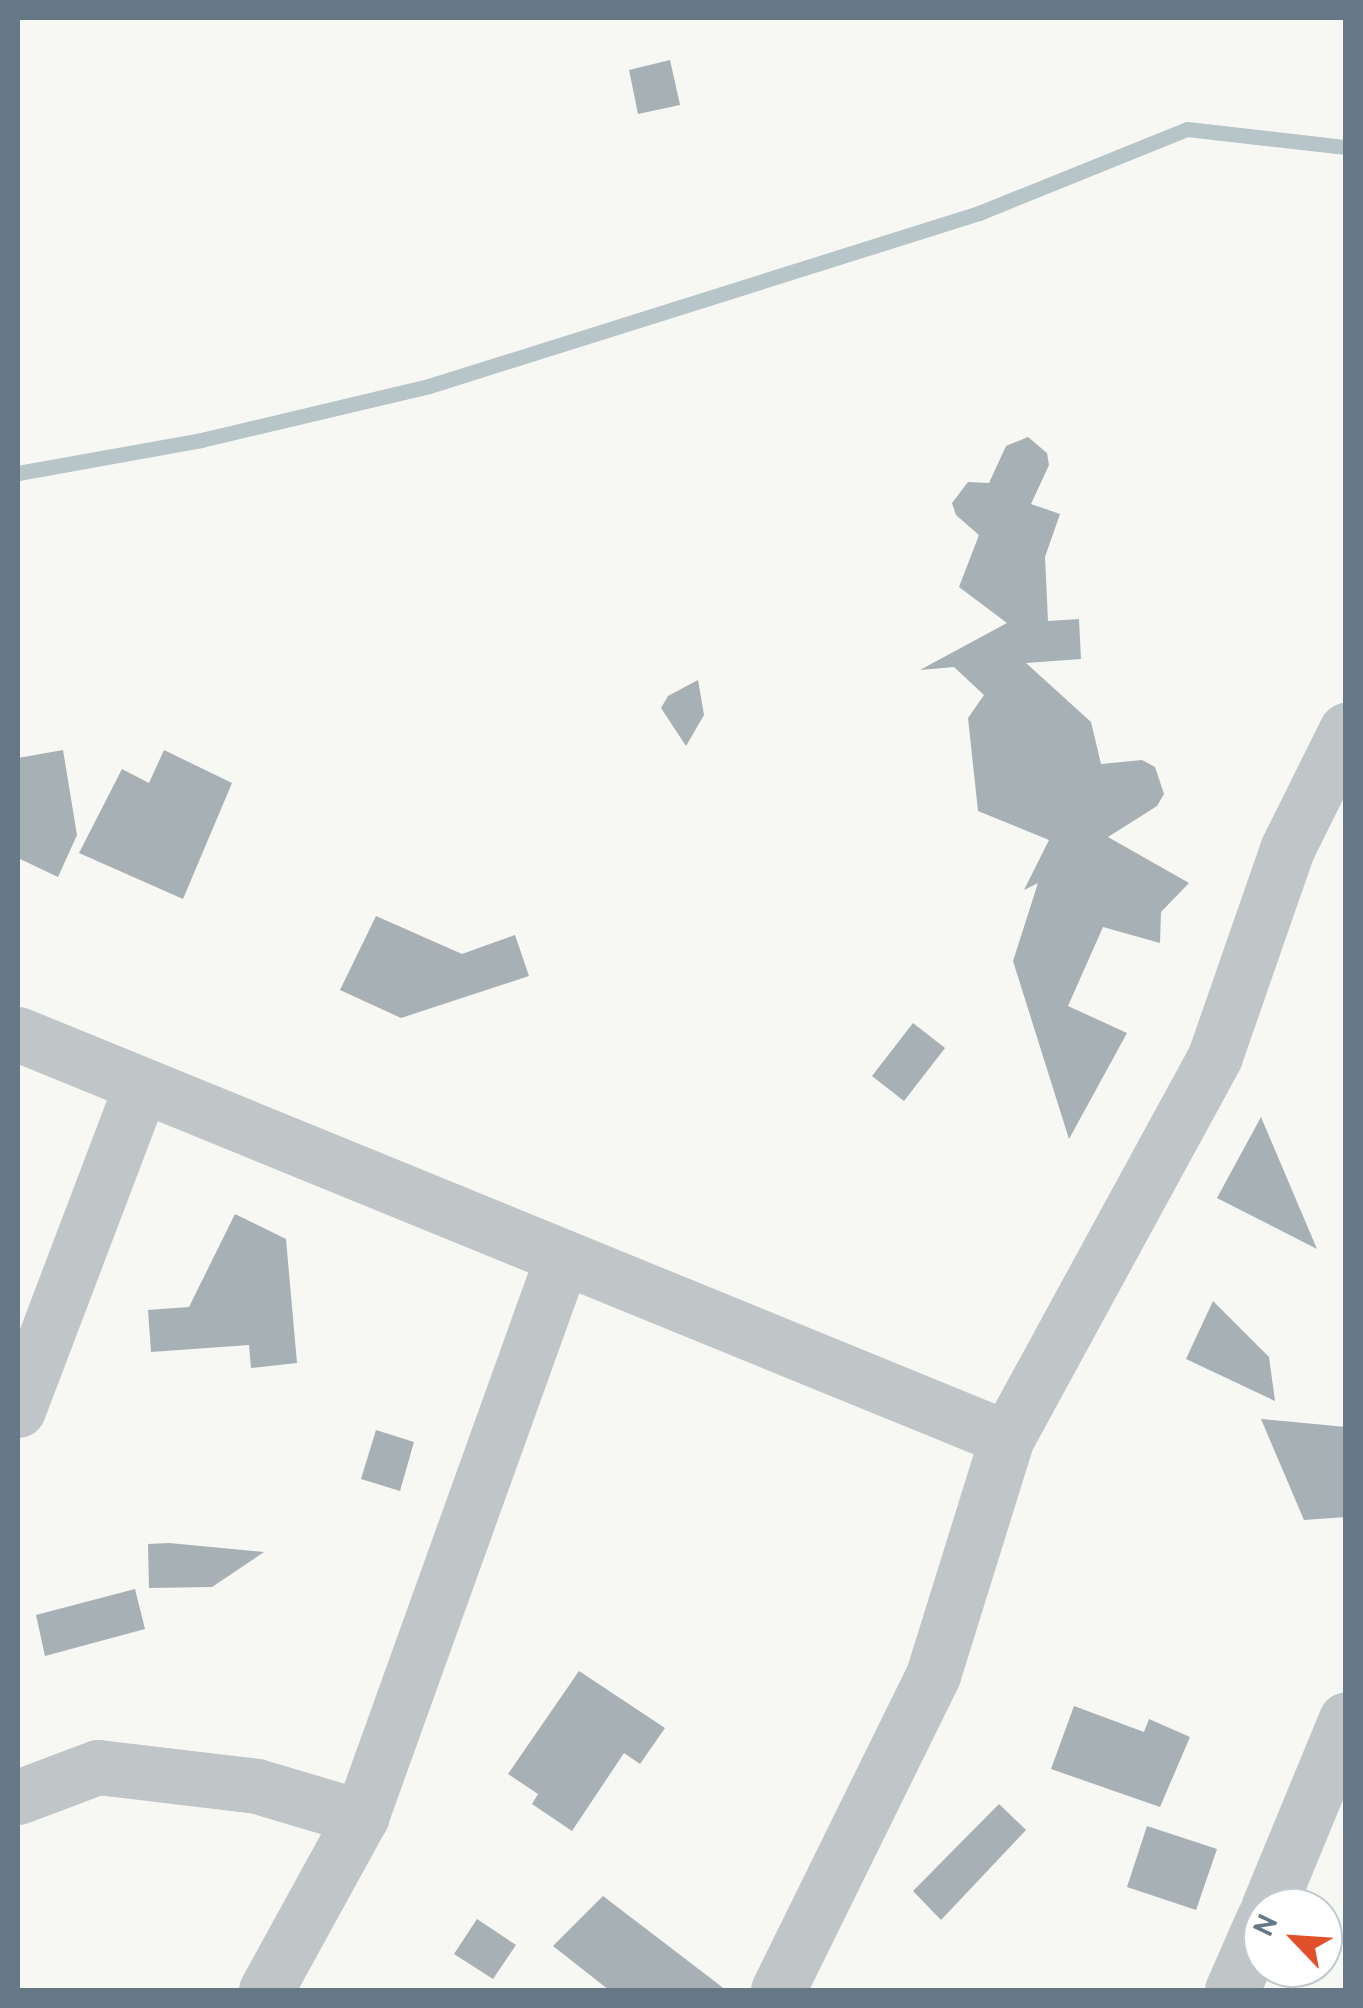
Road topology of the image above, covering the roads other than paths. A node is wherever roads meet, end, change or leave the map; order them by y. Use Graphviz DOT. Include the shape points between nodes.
graph roads {
  1 [pos="1346,730"];
  2 [pos="18,1034"];
  3 [pos="141,1087"];
  4 [pos="562,1258"];
  5 [pos="18,1410"];
  6 [pos="1007,1438"];
  7 [pos="1346,1719"];
  8 [pos="18,1797"];
  9 [pos="361,1817"];
  10 [pos="1276,1888"];
  11 [pos="1243,1965"];
  12 [pos="266,1990"];
  13 [pos="778,1990"];
  14 [pos="1232,1990"];
  1 -- 6 [label="street" via="1286,849 1216,1056"];
  2 -- 3 [label="street"];
  3 -- 4 [label="street"];
  3 -- 5 [label="street"];
  4 -- 6 [label="street"];
  4 -- 9 [label="street"];
  6 -- 13 [label="street" via="932,1675"];
  7 -- 10 [label="street"];
  8 -- 9 [label="street" via="98,1768 257,1786"];
  9 -- 12 [label="street"];
  11 -- 14 [label="street"];
}
